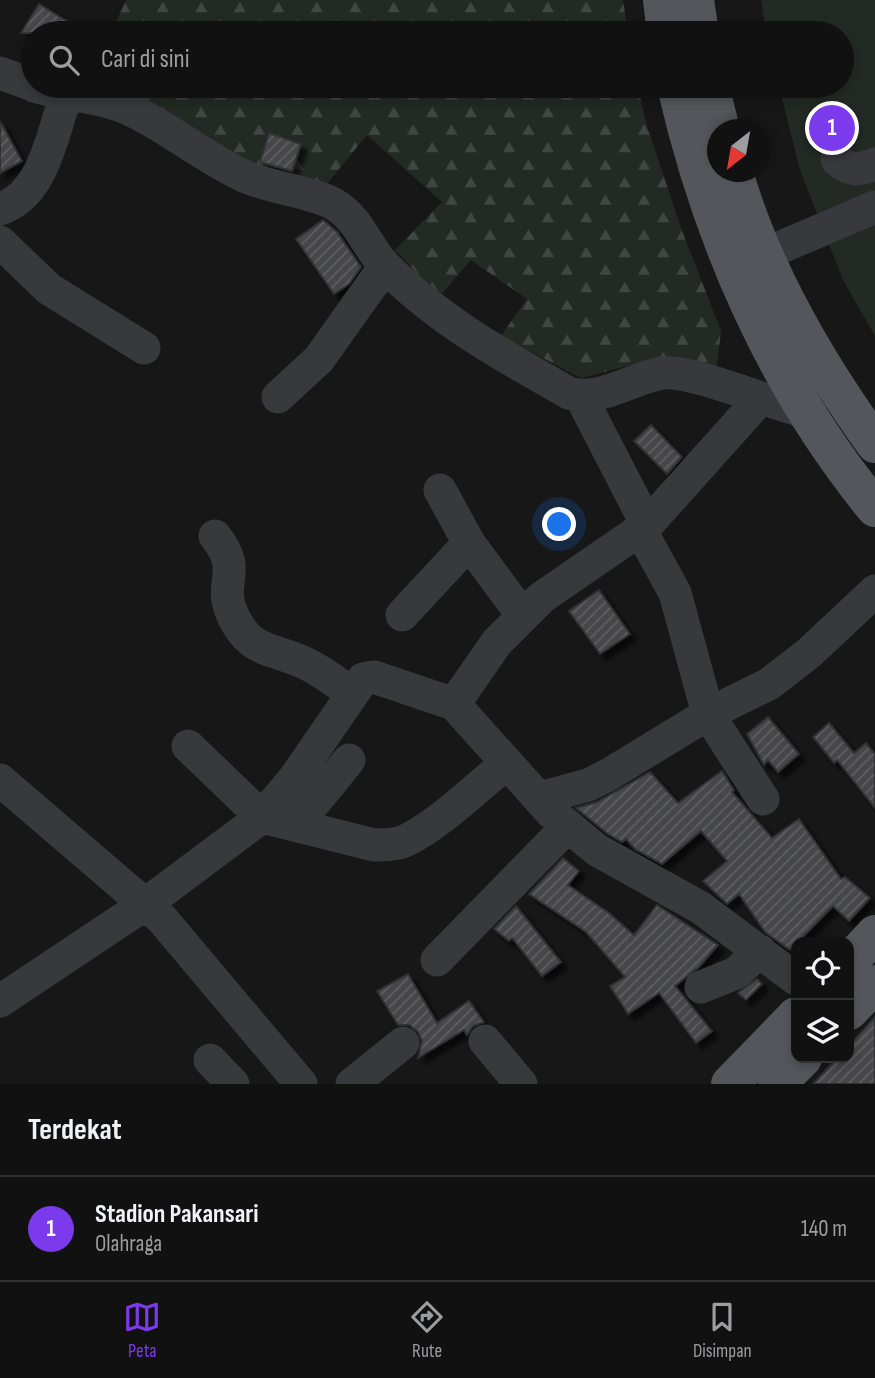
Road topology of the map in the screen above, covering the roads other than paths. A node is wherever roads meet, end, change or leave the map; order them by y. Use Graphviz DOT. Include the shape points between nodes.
graph roads {
  1 [pos="662,0"];
  2 [pos="695,0"];
  3 [pos="665,21"];
  4 [pos="698,21"];
  5 [pos="0,73"];
  6 [pos="21,81"];
  7 [pos="82,98"];
  8 [pos="679,98"];
  9 [pos="713,98"];
  10 [pos="719,119"];
  11 [pos="837,160"];
  12 [pos="875,164"];
  13 [pos="738,182"];
  14 [pos="875,208"];
  15 [pos="0,209"];
  16 [pos="0,242"];
  17 [pos="765,254"];
  18 [pos="385,266"];
  19 [pos="776,321"];
  20 [pos="144,348"];
  21 [pos="278,397"];
  22 [pos="581,397"];
  23 [pos="759,400"];
  24 [pos="806,412"];
  25 [pos="875,444"];
  26 [pos="440,491"];
  27 [pos="875,508"];
  28 [pos="644,528"];
  29 [pos="215,536"];
  30 [pos="469,543"];
  31 [pos="875,591"];
  32 [pos="402,615"];
  33 [pos="523,616"];
  34 [pos="352,693"];
  35 [pos="454,704"];
  36 [pos="708,714"];
  37 [pos="188,746"];
  38 [pos="349,760"];
  39 [pos="508,763"];
  40 [pos="0,780"];
  41 [pos="540,798"];
  42 [pos="763,799"];
  43 [pos="262,817"];
  44 [pos="296,825"];
  45 [pos="567,827"];
  46 [pos="147,904"];
  47 [pos="875,934"];
  48 [pos="760,951"];
  49 [pos="854,957"];
  50 [pos="437,960"];
  51 [pos="791,975"];
  52 [pos="875,984"];
  53 [pos="701,987"];
  54 [pos="0,1001"];
  55 [pos="854,1006"];
  56 [pos="791,1021"];
  57 [pos="485,1041"];
  58 [pos="403,1043"];
  59 [pos="210,1060"];
  60 [pos="798,1063"];
  61 [pos="233,1084"];
  62 [pos="301,1084"];
  63 [pos="352,1084"];
  64 [pos="521,1084"];
  65 [pos="730,1084"];
  66 [pos="777,1084"];
  1 -- 3 [label="main road"];
  2 -- 4 [label="main road"];
  5 -- 6 [label="street"];
  7 -- 15 [label="street" via="36,176 16,202"];
  7 -- 18 [label="street" via="148,119 246,177 334,204 351,217"];
  8 -- 19 [label="main road" via="720,239"];
  9 -- 10 [label="main road"];
  11 -- 12 [label="street" via="847,169"];
  13 -- 17 [label="main road"];
  14 -- 17 [label="street"];
  16 -- 20 [label="street" via="41,282"];
  17 -- 19 [label="main road"];
  18 -- 21 [label="street" via="319,359"];
  18 -- 22 [label="street" via="494,351"];
  19 -- 24 [label="main road"];
  19 -- 25 [label="main road"];
  22 -- 23 [label="street" via="649,376 677,373"];
  22 -- 28 [label="street"];
  23 -- 24 [label="street"];
  23 -- 28 [label="street"];
  24 -- 27 [label="main road"];
  26 -- 30 [label="street"];
  28 -- 33 [label="street"];
  28 -- 36 [label="street" via="675,593"];
  29 -- 34 [label="street" via="226,549 231,568 226,596 242,631 269,652 306,663"];
  30 -- 32 [label="street"];
  30 -- 33 [label="street"];
  31 -- 36 [label="street" via="769,684"];
  33 -- 35 [label="street" via="498,642"];
  34 -- 35 [label="street" via="363,679 374,677"];
  34 -- 43 [label="street" via="294,779"];
  35 -- 39 [label="street"];
  36 -- 41 [label="street" via="588,785"];
  36 -- 42 [label="street"];
  37 -- 43 [label="street"];
  38 -- 44 [label="street"];
  39 -- 41 [label="street"];
  39 -- 44 [label="street" via="405,841 374,845"];
  40 -- 46 [label="street"];
  41 -- 45 [label="street"];
  43 -- 44 [label="street"];
  43 -- 46 [label="street"];
  45 -- 48 [label="street" via="615,862 701,908"];
  45 -- 50 [label="street"];
  46 -- 54 [label="street"];
  46 -- 62 [label="street"];
  47 -- 49 [label="main road"];
  48 -- 51 [label="street"];
  48 -- 53 [label="street" via="736,972"];
  52 -- 55 [label="main road"];
  56 -- 65 [label="main road"];
  57 -- 64 [label="street"];
  58 -- 63 [label="street"];
  59 -- 61 [label="street"];
  60 -- 66 [label="main road"];
}
